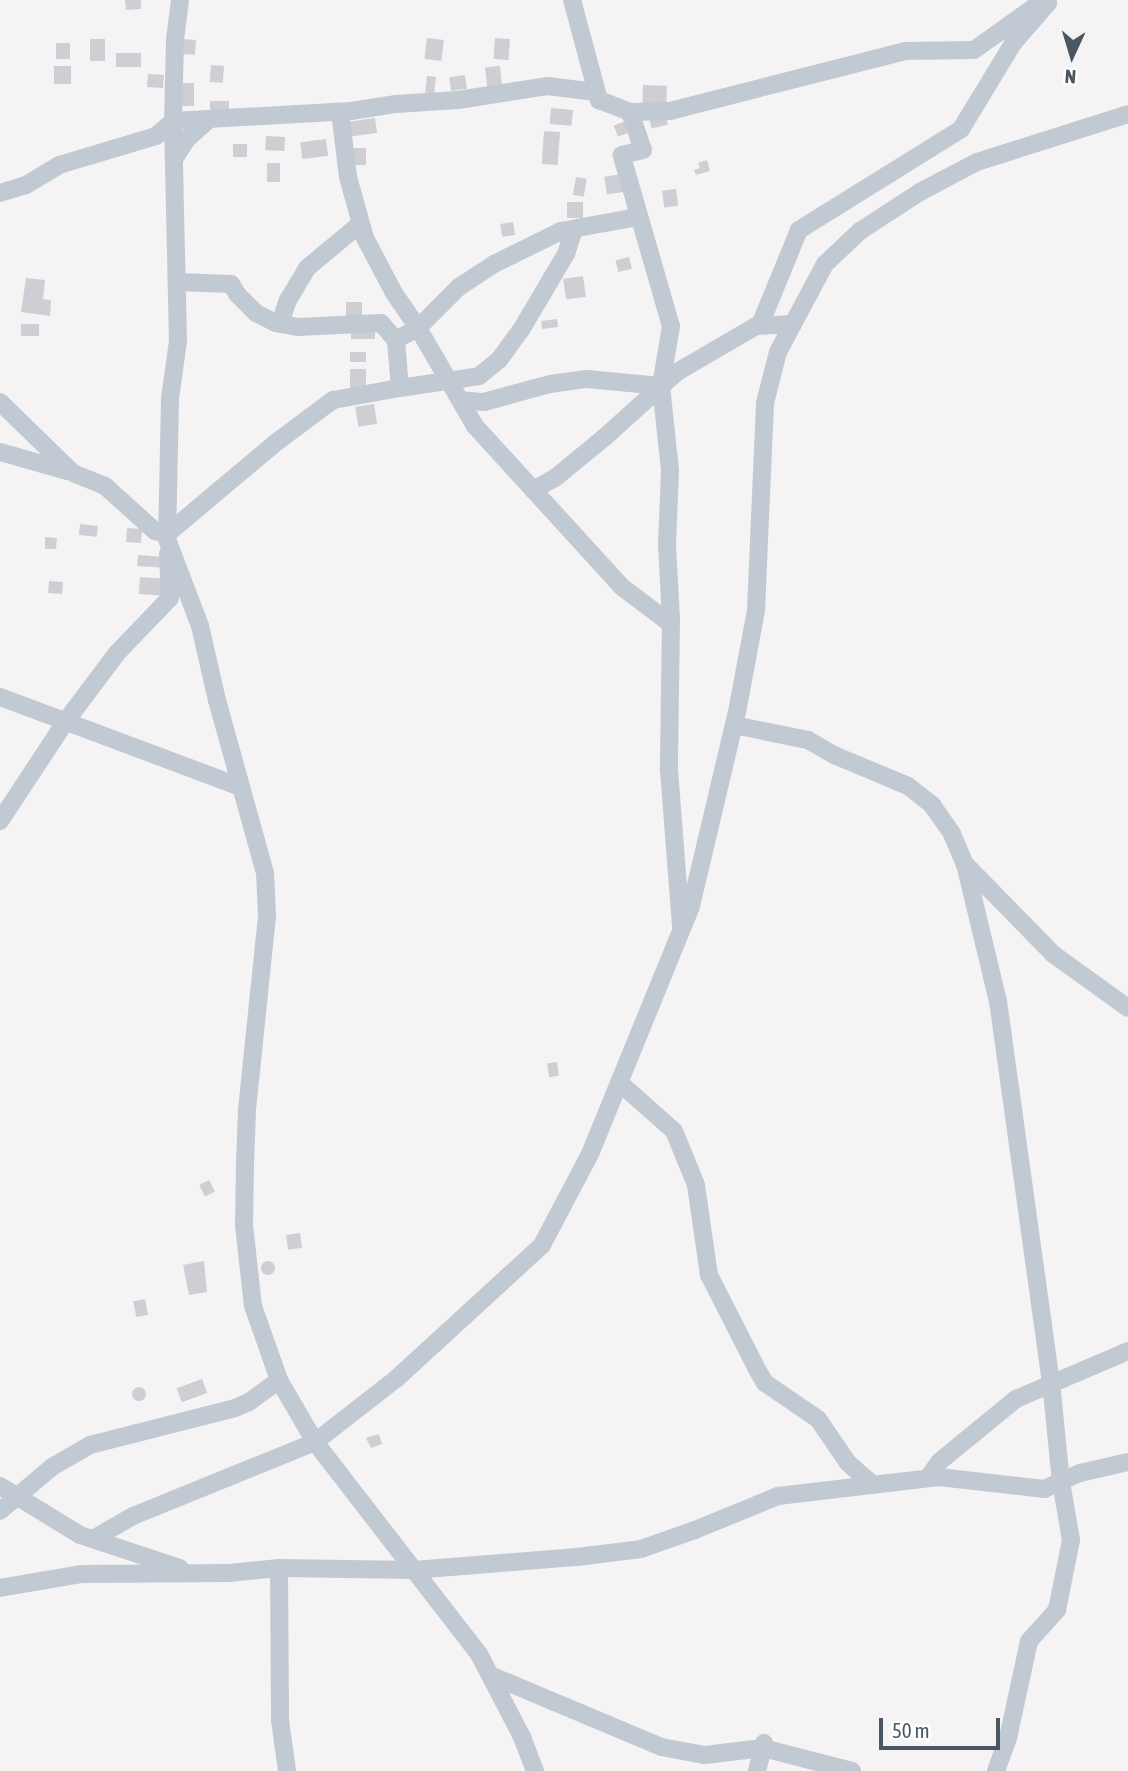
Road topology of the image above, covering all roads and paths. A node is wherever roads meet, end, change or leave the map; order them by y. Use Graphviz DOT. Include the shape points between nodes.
graph roads {
  1 [pos="180,0"];
  2 [pos="572,0"];
  3 [pos="1044,0"];
  4 [pos="1051,0"];
  5 [pos="599,100"];
  6 [pos="630,111"];
  7 [pos="340,112"];
  8 [pos="1128,114"];
  9 [pos="208,120"];
  10 [pos="173,121"];
  11 [pos="174,159"];
  12 [pos="0,193"];
  13 [pos="637,217"];
  14 [pos="360,224"];
  15 [pos="574,229"];
  16 [pos="177,282"];
  17 [pos="280,324"];
  18 [pos="793,324"];
  19 [pos="760,326"];
  20 [pos="418,328"];
  21 [pos="396,340"];
  22 [pos="448,382"];
  23 [pos="662,386"];
  24 [pos="400,388"];
  25 [pos="460,400"];
  26 [pos="0,402"];
  27 [pos="0,452"];
  28 [pos="73,473"];
  29 [pos="533,490"];
  30 [pos="167,536"];
  31 [pos="671,624"];
  32 [pos="0,697"];
  33 [pos="66,720"];
  34 [pos="734,724"];
  35 [pos="241,787"];
  36 [pos="0,821"];
  37 [pos="965,864"];
  38 [pos="681,933"];
  39 [pos="1128,1008"];
  40 [pos="621,1084"];
  41 [pos="1128,1351"];
  42 [pos="279,1380"];
  43 [pos="1051,1382"];
  44 [pos="314,1442"];
  45 [pos="1128,1462"];
  46 [pos="928,1478"];
  47 [pos="1061,1482"];
  48 [pos="872,1484"];
  49 [pos="0,1486"];
  50 [pos="16,1498"];
  51 [pos="0,1511"];
  52 [pos="93,1539"];
  53 [pos="279,1568"];
  54 [pos="414,1570"];
  55 [pos="195,1573"];
  56 [pos="0,1588"];
  57 [pos="490,1675"];
  58 [pos="763,1746"];
  59 [pos="288,1771"];
  60 [pos="535,1771"];
  61 [pos="757,1771"];
  62 [pos="852,1771"];
  63 [pos="996,1771"];
  1 -- 10 [label="street"];
  2 -- 5 [label="street"];
  3 -- 6 [label="street" via="974,50 906,51 670,111"];
  4 -- 19 [label="street" via="1014,42 961,129 799,230"];
  5 -- 6 [label="street"];
  5 -- 7 [label="street" via="596,92 547,86"];
  6 -- 13 [label="street" via="643,150 622,155"];
  7 -- 9 [label="street"];
  7 -- 14 [label="street" via="346,168"];
  8 -- 18 [label="street" via="977,162 920,192 860,231 825,264"];
  9 -- 10 [label="street"];
  9 -- 11 [label="street"];
  10 -- 11 [label="street"];
  10 -- 12 [label="street" via="156,136 59,165 26,185"];
  11 -- 16 [label="street"];
  13 -- 15 [label="street"];
  13 -- 23 [label="street" via="671,326"];
  14 -- 17 [label="street" via="307,268"];
  14 -- 20 [label="street" via="394,293"];
  15 -- 20 [label="street" via="494,264 458,287"];
  15 -- 22 [label="street" via="566,254 499,360 479,376"];
  16 -- 17 [label="street" via="231,284 256,313"];
  16 -- 30 [label="street"];
  17 -- 21 [label="street" via="381,323"];
  18 -- 19 [label="street"];
  18 -- 34 [label="street" via="778,352 765,403 756,610"];
  19 -- 23 [label="street" via="677,372"];
  20 -- 21 [label="street"];
  20 -- 22 [label="street"];
  21 -- 24 [label="street"];
  22 -- 24 [label="street"];
  22 -- 25 [label="street"];
  23 -- 25 [label="street" via="586,379 484,402"];
  23 -- 29 [label="street" via="555,478"];
  23 -- 31 [label="street" via="670,470"];
  24 -- 30 [label="street" via="333,400"];
  25 -- 29 [label="street" via="475,426"];
  26 -- 28 [label="street"];
  27 -- 28 [label="street"];
  28 -- 30 [label="street" via="105,486 155,531"];
  29 -- 31 [label="street" via="622,587"];
  30 -- 33 [label="street" via="170,598 117,653"];
  30 -- 35 [label="street" via="200,626"];
  31 -- 38 [label="street" via="669,770"];
  32 -- 33 [label="street"];
  33 -- 35 [label="street"];
  33 -- 36 [label="street"];
  34 -- 37 [label="street" via="808,740 908,786 932,805"];
  34 -- 38 [label="street" via="695,893"];
  35 -- 42 [label="street" via="265,873 267,916 247,1111 246,1267 253,1306"];
  37 -- 39 [label="street" via="1053,954"];
  37 -- 43 [label="street" via="998,1001"];
  38 -- 40 [label="street"];
  40 -- 44 [label="street" via="542,1245 396,1380"];
  40 -- 48 [label="street" via="674,1131 696,1185 709,1275 765,1383 818,1419 848,1463"];
  41 -- 43 [label="street"];
  42 -- 44 [label="street"];
  42 -- 50 [label="street" via="235,1408 90,1445 52,1467"];
  43 -- 46 [label="street" via="999,1411 939,1462"];
  43 -- 47 [label="street"];
  44 -- 52 [label="street" via="133,1516"];
  44 -- 54 [label="street"];
  45 -- 47 [label="street"];
  46 -- 47 [label="street" via="1034,1490"];
  46 -- 48 [label="street"];
  47 -- 63 [label="street" via="1072,1540 1069,1557 1056,1610 1029,1641 1008,1738"];
  48 -- 54 [label="street" via="766,1498 641,1549"];
  49 -- 50 [label="street"];
  50 -- 51 [label="street"];
  50 -- 52 [label="street"];
  52 -- 55 [label="street"];
  53 -- 54 [label="street"];
  53 -- 55 [label="street"];
  53 -- 59 [label="street" via="280,1720"];
  54 -- 57 [label="street" via="464,1632"];
  55 -- 56 [label="street" via="81,1573"];
  57 -- 58 [label="street" via="661,1746 705,1755"];
  57 -- 60 [label="street"];
  58 -- 61 [label="street"];
  58 -- 62 [label="street"];
}
